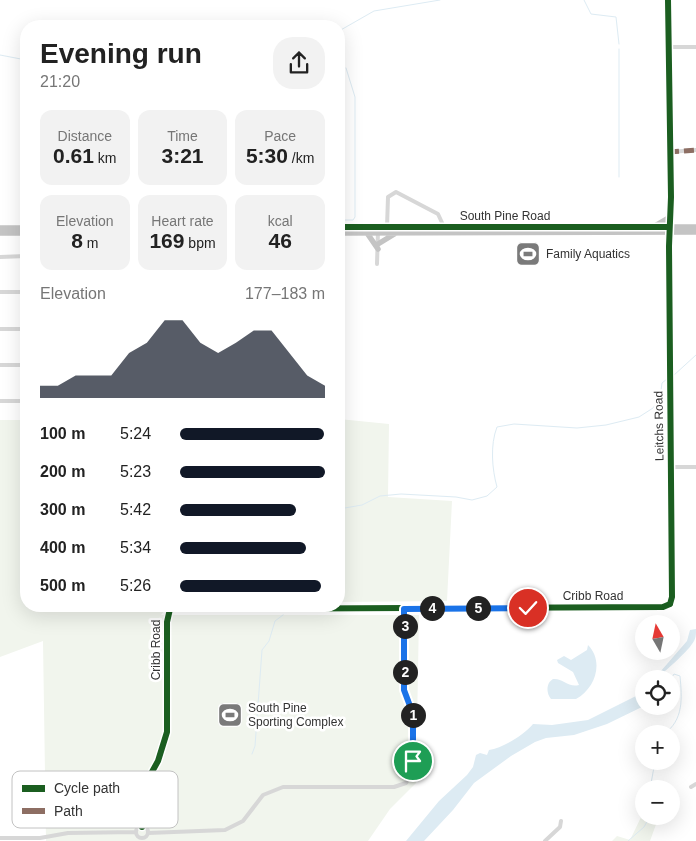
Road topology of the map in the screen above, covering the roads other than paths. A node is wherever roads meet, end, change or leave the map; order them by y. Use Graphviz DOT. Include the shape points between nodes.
graph roads {
  1 [pos="668,0"];
  2 [pos="669,47"];
  3 [pos="696,47"];
  4 [pos="696,150"];
  5 [pos="669,152"];
  6 [pos="669,188"];
  7 [pos="667,219"];
  8 [pos="345,227"];
  9 [pos="387,227"];
  10 [pos="444,227"];
  11 [pos="654,227"];
  12 [pos="696,227"];
  13 [pos="0,228"];
  14 [pos="20,228"];
  15 [pos="378,230"];
  16 [pos="522,230"];
  17 [pos="581,230"];
  18 [pos="669,230"];
  19 [pos="696,232"];
  20 [pos="20,233"];
  21 [pos="345,233"];
  22 [pos="367,233"];
  23 [pos="396,233"];
  24 [pos="0,234"];
  25 [pos="378,247"];
  26 [pos="20,256"];
  27 [pos="0,257"];
  28 [pos="377,264"];
  29 [pos="0,292"];
  30 [pos="20,292"];
  31 [pos="0,329"];
  32 [pos="20,329"];
  33 [pos="0,365"];
  34 [pos="20,365"];
  35 [pos="20,401"];
  36 [pos="0,402"];
  37 [pos="671,467"];
  38 [pos="696,467"];
  39 [pos="670,604"];
  40 [pos="345,609"];
  41 [pos="404,609"];
  42 [pos="169,612"];
  43 [pos="152,771"];
  44 [pos="696,784"];
  45 [pos="691,788"];
  46 [pos="561,821"];
  47 [pos="141,828"];
  48 [pos="143,828"];
  49 [pos="136,832"];
  50 [pos="148,833"];
  51 [pos="0,838"];
  52 [pos="544,841"];
  1 -- 2 [label="street, Leitchs Road"];
  2 -- 3 [label="street"];
  2 -- 5 [label="street, Leitchs Road"];
  4 -- 5 [label="street"];
  5 -- 6 [label="street, Leitchs Road"];
  6 -- 7 [label="street, Leitchs Road"];
  6 -- 18 [label="street, Leitchs Road"];
  7 -- 11 [label="highway"];
  7 -- 18 [label="street, Leitchs Road"];
  8 -- 15 [label="highway, South Pine Road"];
  9 -- 10 [label="highway, South Pine Road"];
  9 -- 10 [label="street" via="388,197 396,192 438,214"];
  9 -- 15 [label="highway, South Pine Road"];
  10 -- 16 [label="highway, South Pine Road"];
  11 -- 17 [label="highway, South Pine Road"];
  11 -- 18 [label="highway, South Pine Road"];
  12 -- 18 [label="highway, South Pine Road"];
  13 -- 14 [label="highway"];
  15 -- 22 [label="highway, South Pine Road"];
  15 -- 23 [label="highway, South Pine Road"];
  15 -- 25 [label="street"];
  16 -- 17 [label="highway, South Pine Road"];
  16 -- 23 [label="highway, South Pine Road"];
  17 -- 18 [label="highway, South Pine Road"];
  18 -- 19 [label="highway, South Pine Road"];
  18 -- 37 [label="street, Leitchs Road"];
  20 -- 24 [label="highway"];
  21 -- 22 [label="highway, South Pine Road"];
  22 -- 25 [label="highway"];
  23 -- 25 [label="highway"];
  25 -- 28 [label="street"];
  26 -- 27 [label="street"];
  29 -- 30 [label="street"];
  31 -- 32 [label="street"];
  33 -- 34 [label="street"];
  35 -- 36 [label="street"];
  37 -- 38 [label="street"];
  37 -- 39 [label="street, Leitchs Road"];
  39 -- 41 [label="street, Cribb Road" via="663,607"];
  40 -- 41 [label="street, Cribb Road"];
  41 -- 50 [label="street" via="405,694 413,716 413,770 406,783 394,787 283,787 264,795 243,821 225,830"];
  42 -- 43 [label="street, Cribb Road" via="167,732"];
  44 -- 45 [label="street"];
  46 -- 52 [label="street" via="560,827"];
  47 -- 49 [label="street"];
  48 -- 50 [label="street"];
  49 -- 50 [label="street" via="141,838"];
  49 -- 51 [label="street"];
}
